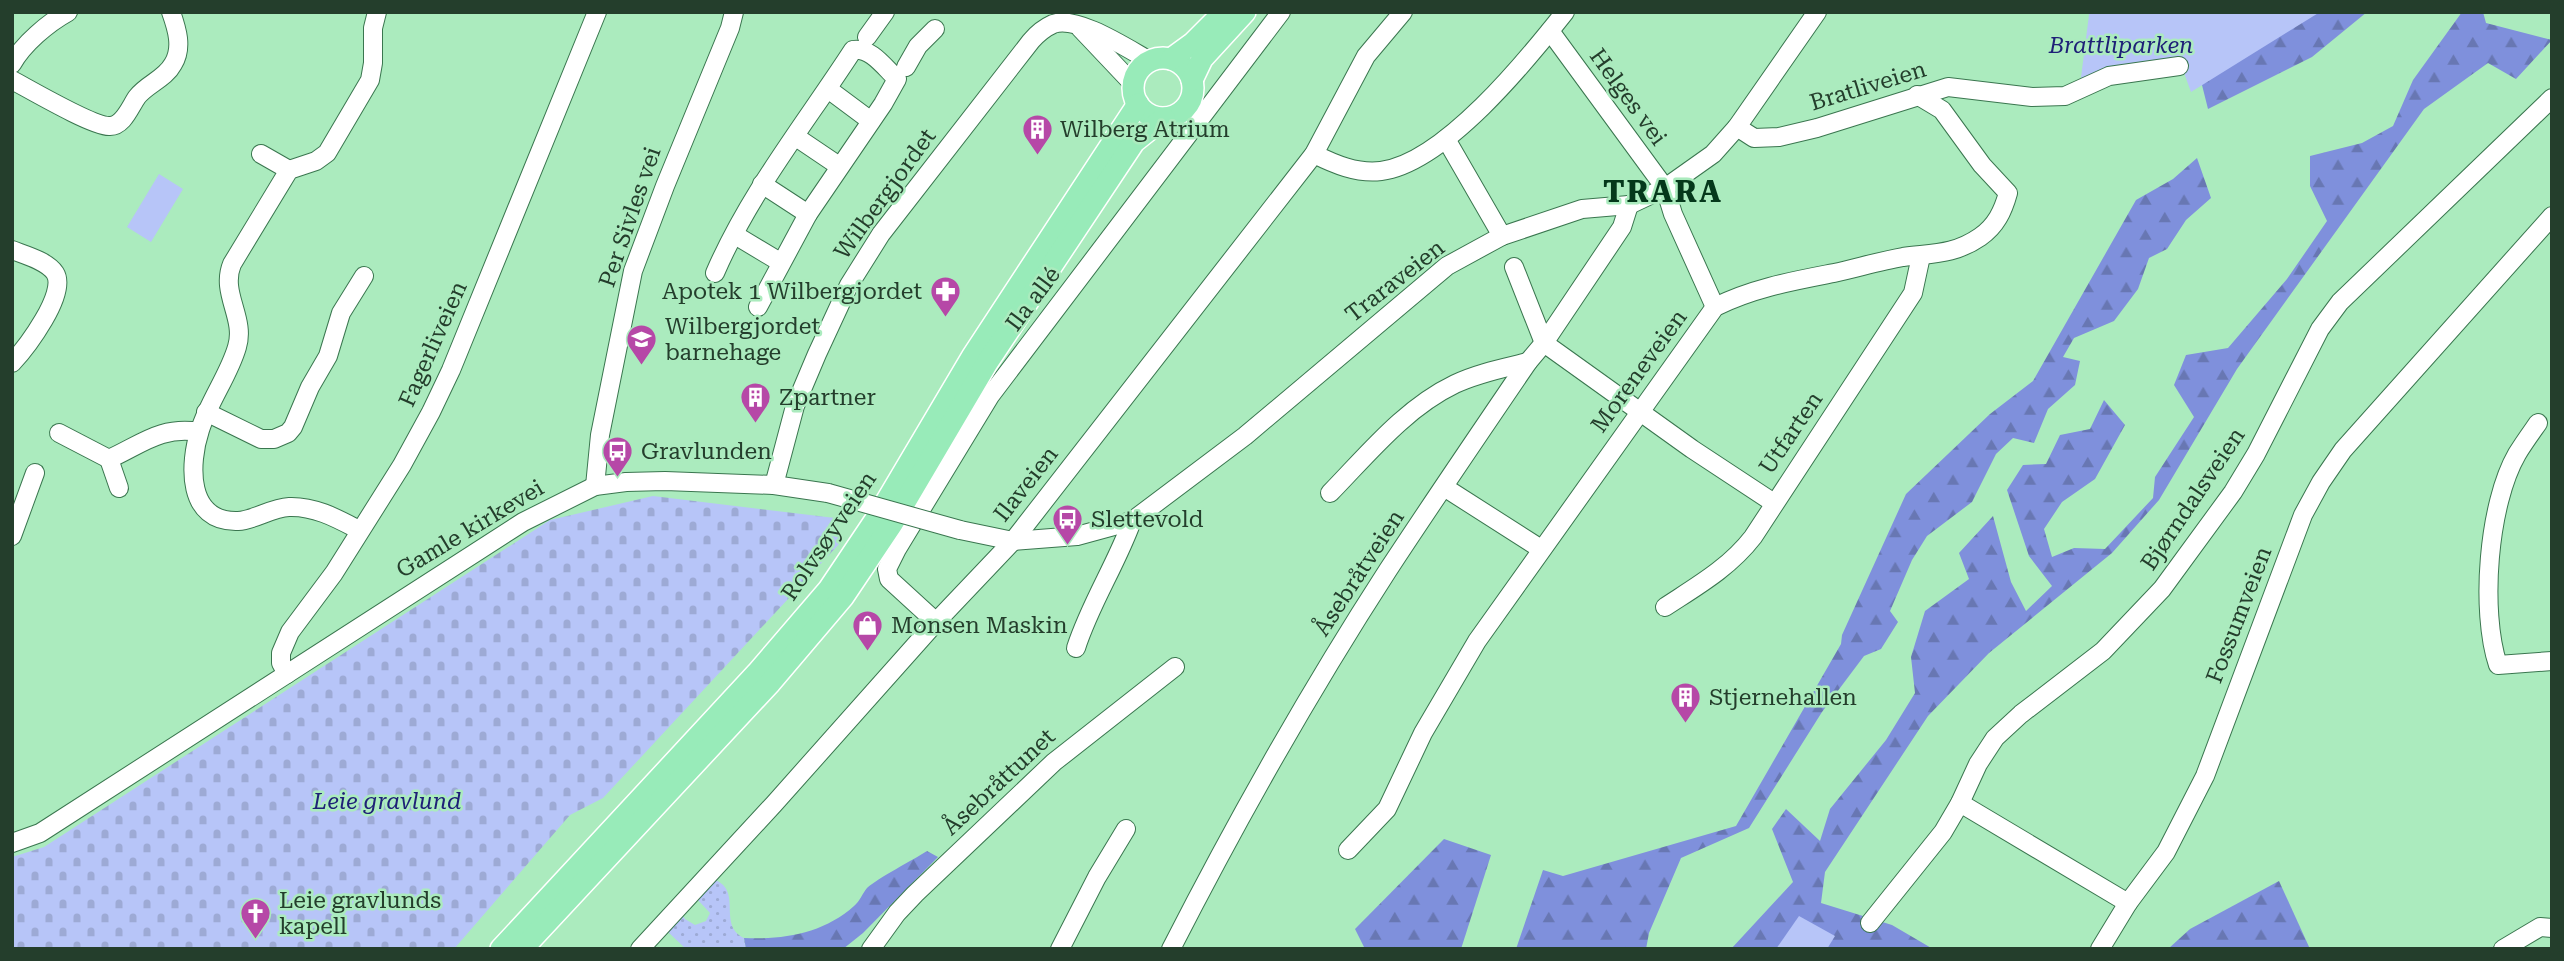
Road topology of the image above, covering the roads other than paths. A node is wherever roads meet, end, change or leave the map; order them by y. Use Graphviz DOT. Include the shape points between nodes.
graph roads {
  1 [pos="68,12"];
  2 [pos="171,12"];
  3 [pos="377,12"];
  4 [pos="597,12"];
  5 [pos="734,12"];
  6 [pos="885,12"];
  7 [pos="1224,12"];
  8 [pos="1245,12"];
  9 [pos="1281,12"];
  10 [pos="1404,12"];
  11 [pos="1565,12"];
  12 [pos="1817,12"];
  13 [pos="1073,21"];
  14 [pos="936,29"];
  15 [pos="1550,31"];
  16 [pos="867,37"];
  17 [pos="1161,60"];
  18 [pos="12,64"];
  19 [pos="906,66"];
  20 [pos="2179,66"];
  21 [pos="12,80"];
  22 [pos="1192,80"];
  23 [pos="828,89"];
  24 [pos="1135,94"];
  25 [pos="1917,95"];
  26 [pos="2552,98"];
  27 [pos="1164,118"];
  28 [pos="872,121"];
  29 [pos="1737,127"];
  30 [pos="796,136"];
  31 [pos="1446,139"];
  32 [pos="261,154"];
  33 [pos="1314,154"];
  34 [pos="839,166"];
  35 [pos="289,170"];
  36 [pos="762,184"];
  37 [pos="1665,188"];
  38 [pos="1629,205"];
  39 [pos="1607,207"];
  40 [pos="808,214"];
  41 [pos="2552,216"];
  42 [pos="734,234"];
  43 [pos="1502,236"];
  44 [pos="1613,240"];
  45 [pos="12,250"];
  46 [pos="1921,256"];
  47 [pos="780,262"];
  48 [pos="1514,267"];
  49 [pos="715,273"];
  50 [pos="364,276"];
  51 [pos="758,307"];
  52 [pos="1715,307"];
  53 [pos="1544,343"];
  54 [pos="1528,362"];
  55 [pos="12,363"];
  56 [pos="1641,411"];
  57 [pos="206,412"];
  58 [pos="2538,423"];
  59 [pos="199,432"];
  60 [pos="59,433"];
  61 [pos="109,459"];
  62 [pos="35,473"];
  63 [pos="774,485"];
  64 [pos="595,486"];
  65 [pos="1444,487"];
  66 [pos="119,488"];
  67 [pos="1330,493"];
  68 [pos="1774,503"];
  69 [pos="1132,521"];
  70 [pos="359,530"];
  71 [pos="12,536"];
  72 [pos="1013,541"];
  73 [pos="1541,549"];
  74 [pos="1665,607"];
  75 [pos="936,622"];
  76 [pos="1076,648"];
  77 [pos="2552,661"];
  78 [pos="1175,667"];
  79 [pos="287,674"];
  80 [pos="1960,803"];
  81 [pos="1126,829"];
  82 [pos="12,843"];
  83 [pos="1348,849"];
  84 [pos="2128,903"];
  85 [pos="1870,923"];
  86 [pos="2552,928"];
  87 [pos="501,949"];
  88 [pos="522,949"];
  89 [pos="640,949"];
  90 [pos="871,949"];
  91 [pos="1060,949"];
  92 [pos="1171,949"];
  93 [pos="2100,949"];
  94 [pos="2502,949"];
  1 -- 18 [label="street"];
  2 -- 21 [label="street" via="179,44 174,63 140,93 114,126 98,124"];
  3 -- 35 [label="street" via="370,80 327,153"];
  4 -- 70 [label="street, Fagerliveien" via="451,370 419,435"];
  5 -- 64 [label="street, Per Sivles vei" via="633,271 600,435"];
  6 -- 16 [label="street"];
  7 -- 17 [label="main road" via="1193,43"];
  8 -- 22 [label="main road" via="1202,60"];
  9 -- 75 [label="street, Ila allé" via="990,397 897,549 887,569 889,579"];
  10 -- 33 [label="street, Ilaveien" via="1366,56"];
  11 -- 15 [label="street"];
  12 -- 29 [label="street, Traraveien"];
  13 -- 17 [label="street"];
  13 -- 24 [label="street"];
  13 -- 63 [label="street, Wilbergjordet" via="1052,24 1031,41 881,234 849,285 817,354 795,406"];
  14 -- 19 [label="street"];
  15 -- 31 [label="street" via="1511,79"];
  15 -- 37 [label="street, Helges vei"];
  17 -- 22 [label="main road" via="1185,67"];
  17 -- 24 [label="main road" via="1139,70"];
  20 -- 25 [label="street, Bratliveien" via="2109,76 2065,96 2032,97 1948,87"];
  22 -- 27 [label="main road" via="1190,102 1174,116"];
  23 -- 28 [label="street"];
  23 -- 28 [label="street" via="853,50 869,52 897,79"];
  23 -- 30 [label="street"];
  24 -- 27 [label="main road" via="1149,114"];
  24 -- 87 [label="main road, Rolvsøyveien" via="829,589"];
  25 -- 29 [label="street, Bratliveien" via="1779,137 1754,138"];
  25 -- 46 [label="street, Moreneveien" via="1942,110 2008,193 2003,212 1982,236 1946,254"];
  26 -- 80 [label="street, Bjørndalsveien" via="2340,302 2320,330 2233,492 2162,589 2103,651 1996,738"];
  27 -- 88 [label="main road, Rolvsøyveien" via="1134,142 987,363 843,597"];
  28 -- 34 [label="street"];
  29 -- 37 [label="street, Traraveien" via="1713,155"];
  30 -- 34 [label="street"];
  30 -- 36 [label="street"];
  31 -- 33 [label="street" via="1405,164 1380,171 1352,169"];
  31 -- 43 [label="street"];
  32 -- 35 [label="street"];
  33 -- 72 [label="street, Ilaveien"];
  34 -- 40 [label="street"];
  35 -- 57 [label="street" via="230,271 228,287 239,340"];
  36 -- 40 [label="street"];
  36 -- 42 [label="street"];
  37 -- 38 [label="street, Traraveien"];
  37 -- 52 [label="street, Helges vei"];
  38 -- 39 [label="street, Traraveien"];
  38 -- 44 [label="street, Åsebråtveien"];
  39 -- 43 [label="street, Traraveien" via="1582,209"];
  39 -- 44 [label="street"];
  40 -- 47 [label="street"];
  41 -- 84 [label="street, Fossumveien" via="2343,450 2321,482 2304,514 2206,776 2166,852"];
  42 -- 47 [label="street"];
  42 -- 49 [label="street"];
  43 -- 69 [label="street, Traraveien" via="1447,266 1245,436"];
  44 -- 53 [label="street, Åsebråtveien"];
  45 -- 55 [label="street" via="50,268 59,288 43,321"];
  46 -- 52 [label="street, Moreneveien" via="1783,282"];
  46 -- 68 [label="street, Utfarten" via="1913,293"];
  47 -- 51 [label="street"];
  48 -- 53 [label="street"];
  50 -- 57 [label="street" via="341,313 328,356 288,433 261,439"];
  52 -- 56 [label="street, Moreneveien"];
  53 -- 54 [label="street, Åsebråtveien"];
  53 -- 56 [label="street"];
  54 -- 65 [label="street, Åsebråtveien"];
  54 -- 67 [label="street" via="1456,383 1435,396 1400,421"];
  56 -- 68 [label="street"];
  56 -- 73 [label="street, Moreneveien"];
  57 -- 59 [label="street"];
  58 -- 77 [label="street" via="2515,456 2500,500 2488,607 2491,645 2498,665"];
  59 -- 61 [label="street" via="166,431"];
  59 -- 70 [label="street" via="192,468 194,489 214,515 240,521 289,507 327,514"];
  60 -- 61 [label="street"];
  61 -- 66 [label="street"];
  62 -- 71 [label="street"];
  63 -- 64 [label="street, Gamle kirkevei" via="665,481"];
  63 -- 72 [label="street, Gamle kirkevei, bridge" via="828,493"];
  64 -- 79 [label="street, Gamle kirkevei" via="523,522"];
  65 -- 73 [label="street"];
  65 -- 92 [label="street, Åsebråtveien" via="1327,669 1217,859"];
  68 -- 74 [label="street, Utfarten" via="1741,553"];
  69 -- 72 [label="street, Traraveien" via="1077,536"];
  69 -- 76 [label="street"];
  70 -- 79 [label="street, Fagerliveien" via="290,632 281,653"];
  72 -- 75 [label="street, Ilaveien"];
  73 -- 83 [label="street, Moreneveien" via="1459,671 1387,809"];
  75 -- 89 [label="street, Ilaveien"];
  78 -- 90 [label="street, Åsebråttunet" via="1054,762 915,894"];
  79 -- 82 [label="street, Gamle kirkevei" via="40,833"];
  80 -- 84 [label="street"];
  80 -- 85 [label="street, Bjørndalsveien" via="1933,848"];
  81 -- 91 [label="street"];
  84 -- 93 [label="street, Fossumveien"];
  86 -- 94 [label="street" via="2540,927"];
}
